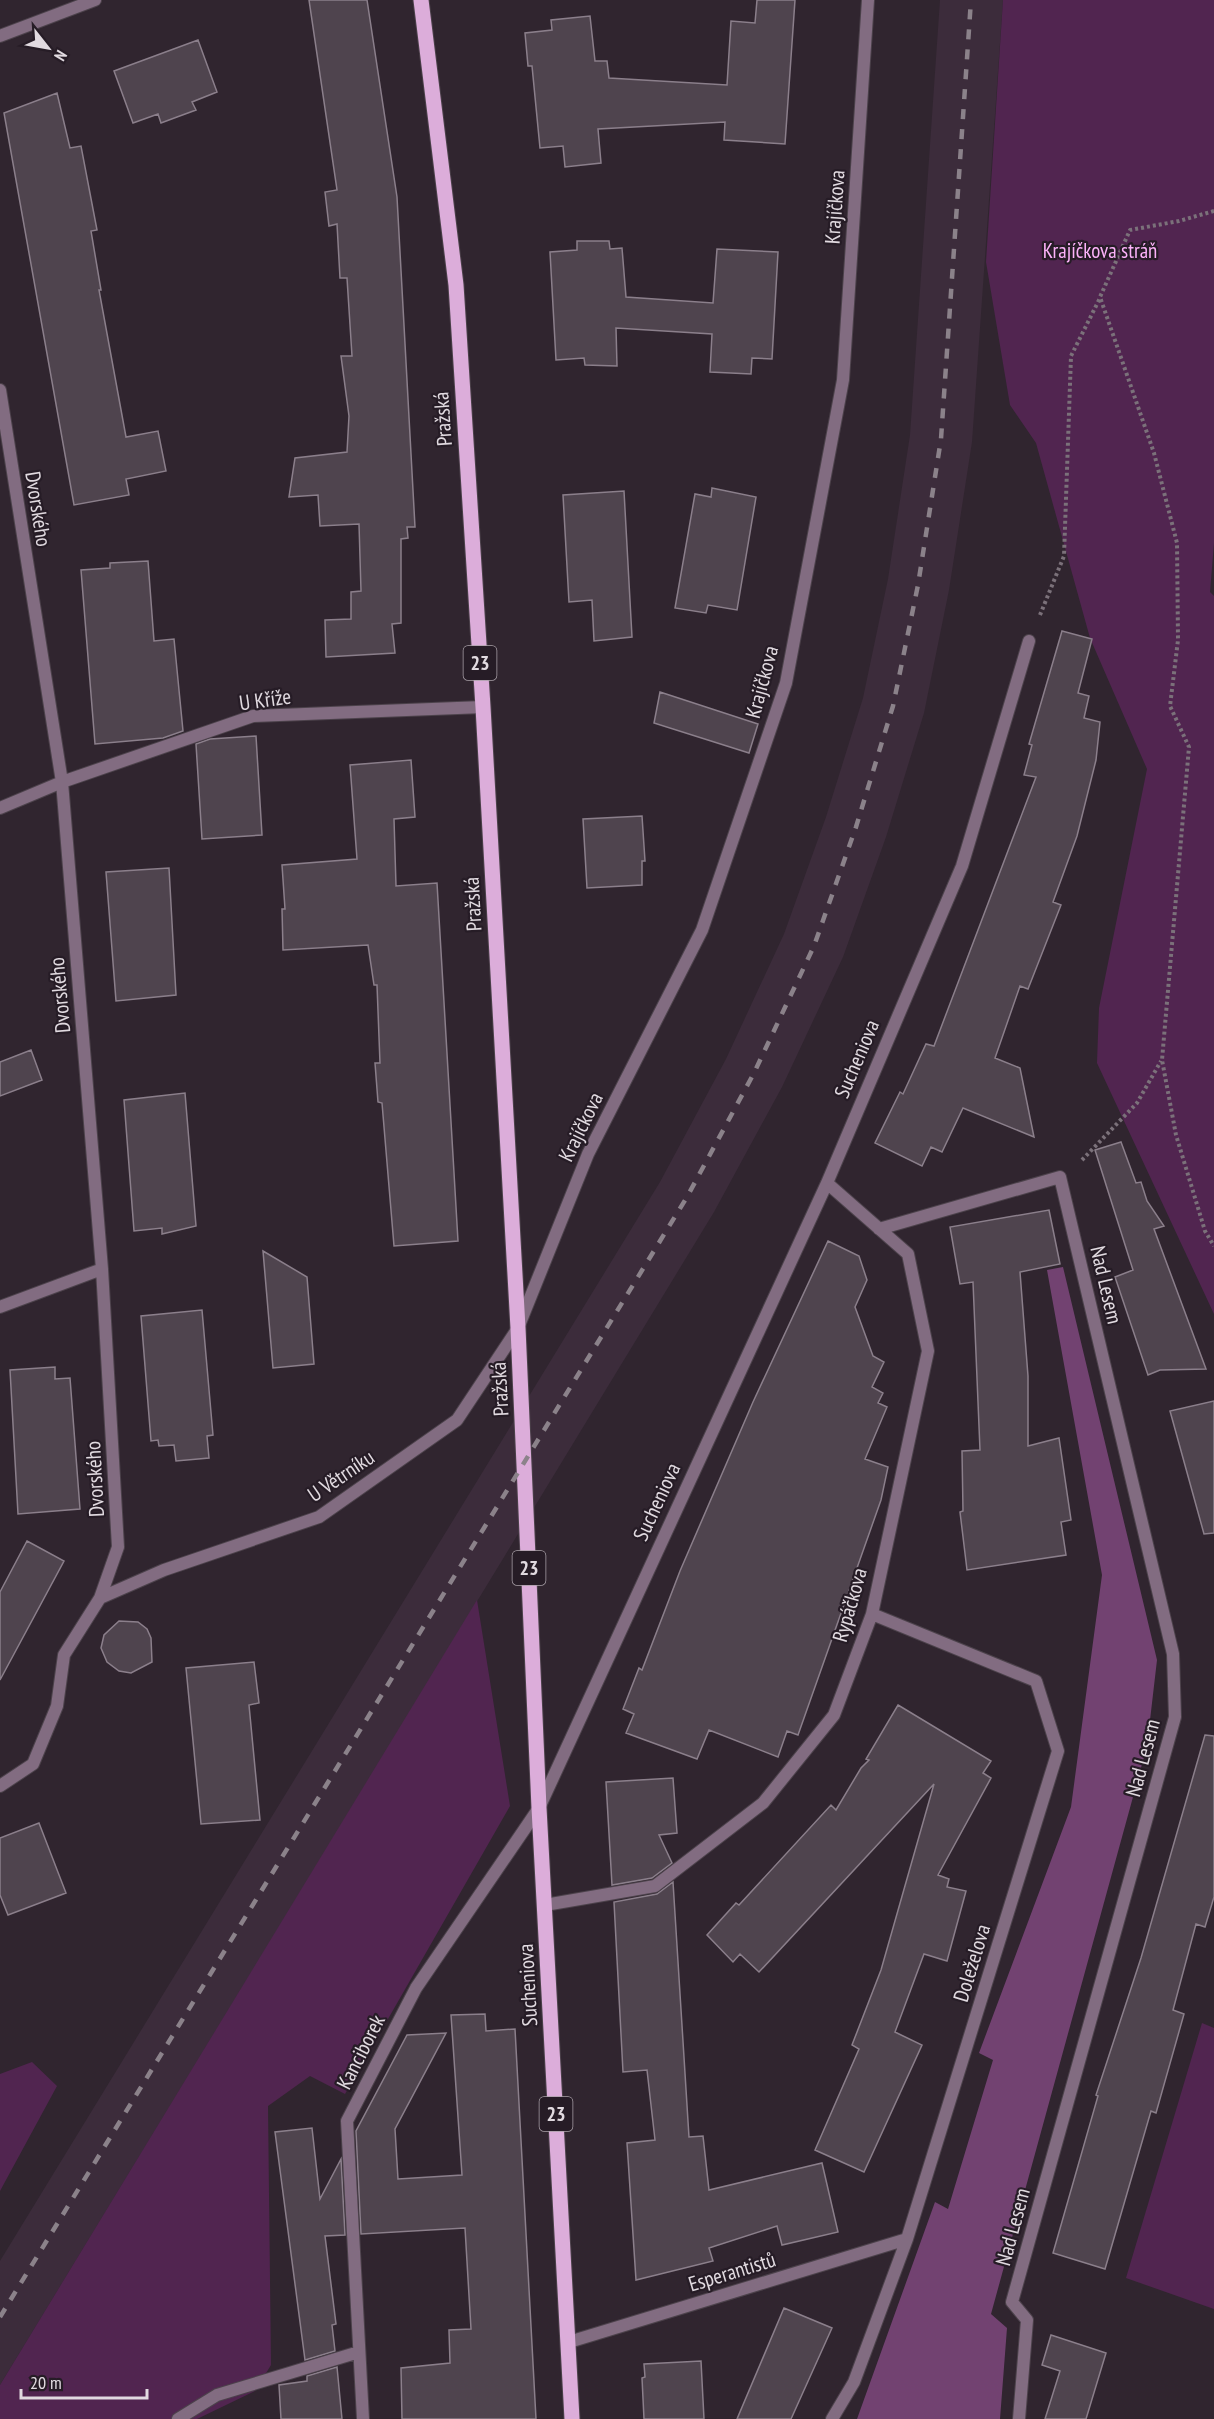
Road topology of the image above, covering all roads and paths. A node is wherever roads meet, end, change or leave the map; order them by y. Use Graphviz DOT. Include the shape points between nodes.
graph roads {
  1 [pos="95,0"];
  2 [pos="421,0"];
  3 [pos="868,0"];
  4 [pos="0,36"];
  5 [pos="1214,211"];
  6 [pos="1100,297"];
  7 [pos="0,390"];
  8 [pos="1029,641"];
  9 [pos="483,707"];
  10 [pos="62,782"];
  11 [pos="0,808"];
  12 [pos="1162,1060"];
  13 [pos="1060,1177"];
  14 [pos="827,1183"];
  15 [pos="879,1229"];
  16 [pos="1214,1246"];
  17 [pos="102,1269"];
  18 [pos="0,1307"];
  19 [pos="518,1328"];
  20 [pos="100,1598"];
  21 [pos="872,1614"];
  22 [pos="0,1786"];
  23 [pos="539,1808"];
  24 [pos="545,1905"];
  25 [pos="908,2239"];
  26 [pos="569,2342"];
  27 [pos="359,2352"];
  28 [pos="178,2419"];
  29 [pos="363,2419"];
  30 [pos="572,2419"];
  31 [pos="832,2419"];
  32 [pos="1019,2419"];
  1 -- 4 [label="street"];
  2 -- 9 [label="main road, Pražská / 23" via="456,285"];
  3 -- 19 [label="street, Krajíčkova" via="843,380 786,683 702,930 588,1154"];
  5 -- 6 [label="path" via="1130,230"];
  6 -- 8 [label="path" via="1071,356 1064,556"];
  6 -- 12 [label="path" via="1154,453 1177,543 1178,640 1170,706 1189,747"];
  7 -- 10 [label="street, Dvorského"];
  8 -- 14 [label="street, Sucheniova" via="962,866"];
  9 -- 10 [label="street, U Kříže" via="254,716"];
  9 -- 19 [label="main road, Pražská / 23"];
  10 -- 11 [label="street, U Kříže"];
  10 -- 17 [label="street, Dvorského"];
  12 -- 13 [label="path" via="1137,1103 1090,1153"];
  12 -- 16 [label="path" via="1176,1135 1205,1231"];
  13 -- 15 [label="street"];
  13 -- 32 [label="street, Nad Lesem" via="1173,1654 1174,1717 1012,2302 1027,2320"];
  14 -- 15 [label="street, Rypáčkova"];
  14 -- 23 [label="street, Sucheniova"];
  15 -- 21 [label="street, Rypáčkova" via="908,1254 928,1351"];
  17 -- 18 [label="street"];
  17 -- 20 [label="street, Dvorského" via="118,1546"];
  19 -- 20 [label="street, U Větrníku" via="457,1419 319,1517 164,1570"];
  19 -- 23 [label="main road, Pražská / 23"];
  20 -- 22 [label="street, Dvorského" via="64,1654 57,1706 33,1764"];
  21 -- 24 [label="street, Rypáčkova" via="834,1715 763,1803 655,1886"];
  21 -- 25 [label="street, Doleželova" via="1036,1681 1058,1751"];
  23 -- 24 [label="main road, Sucheniova / 23"];
  23 -- 27 [label="street, Kanciborek" via="416,1988 347,2121"];
  24 -- 26 [label="main road, Sucheniova / 23"];
  25 -- 26 [label="street, Esperantistů"];
  25 -- 31 [label="street, Doleželova" via="854,2382"];
  26 -- 30 [label="main road, Sucheniova / 23"];
  27 -- 28 [label="street" via="217,2395"];
  27 -- 29 [label="street, Kanciborek"];
}
